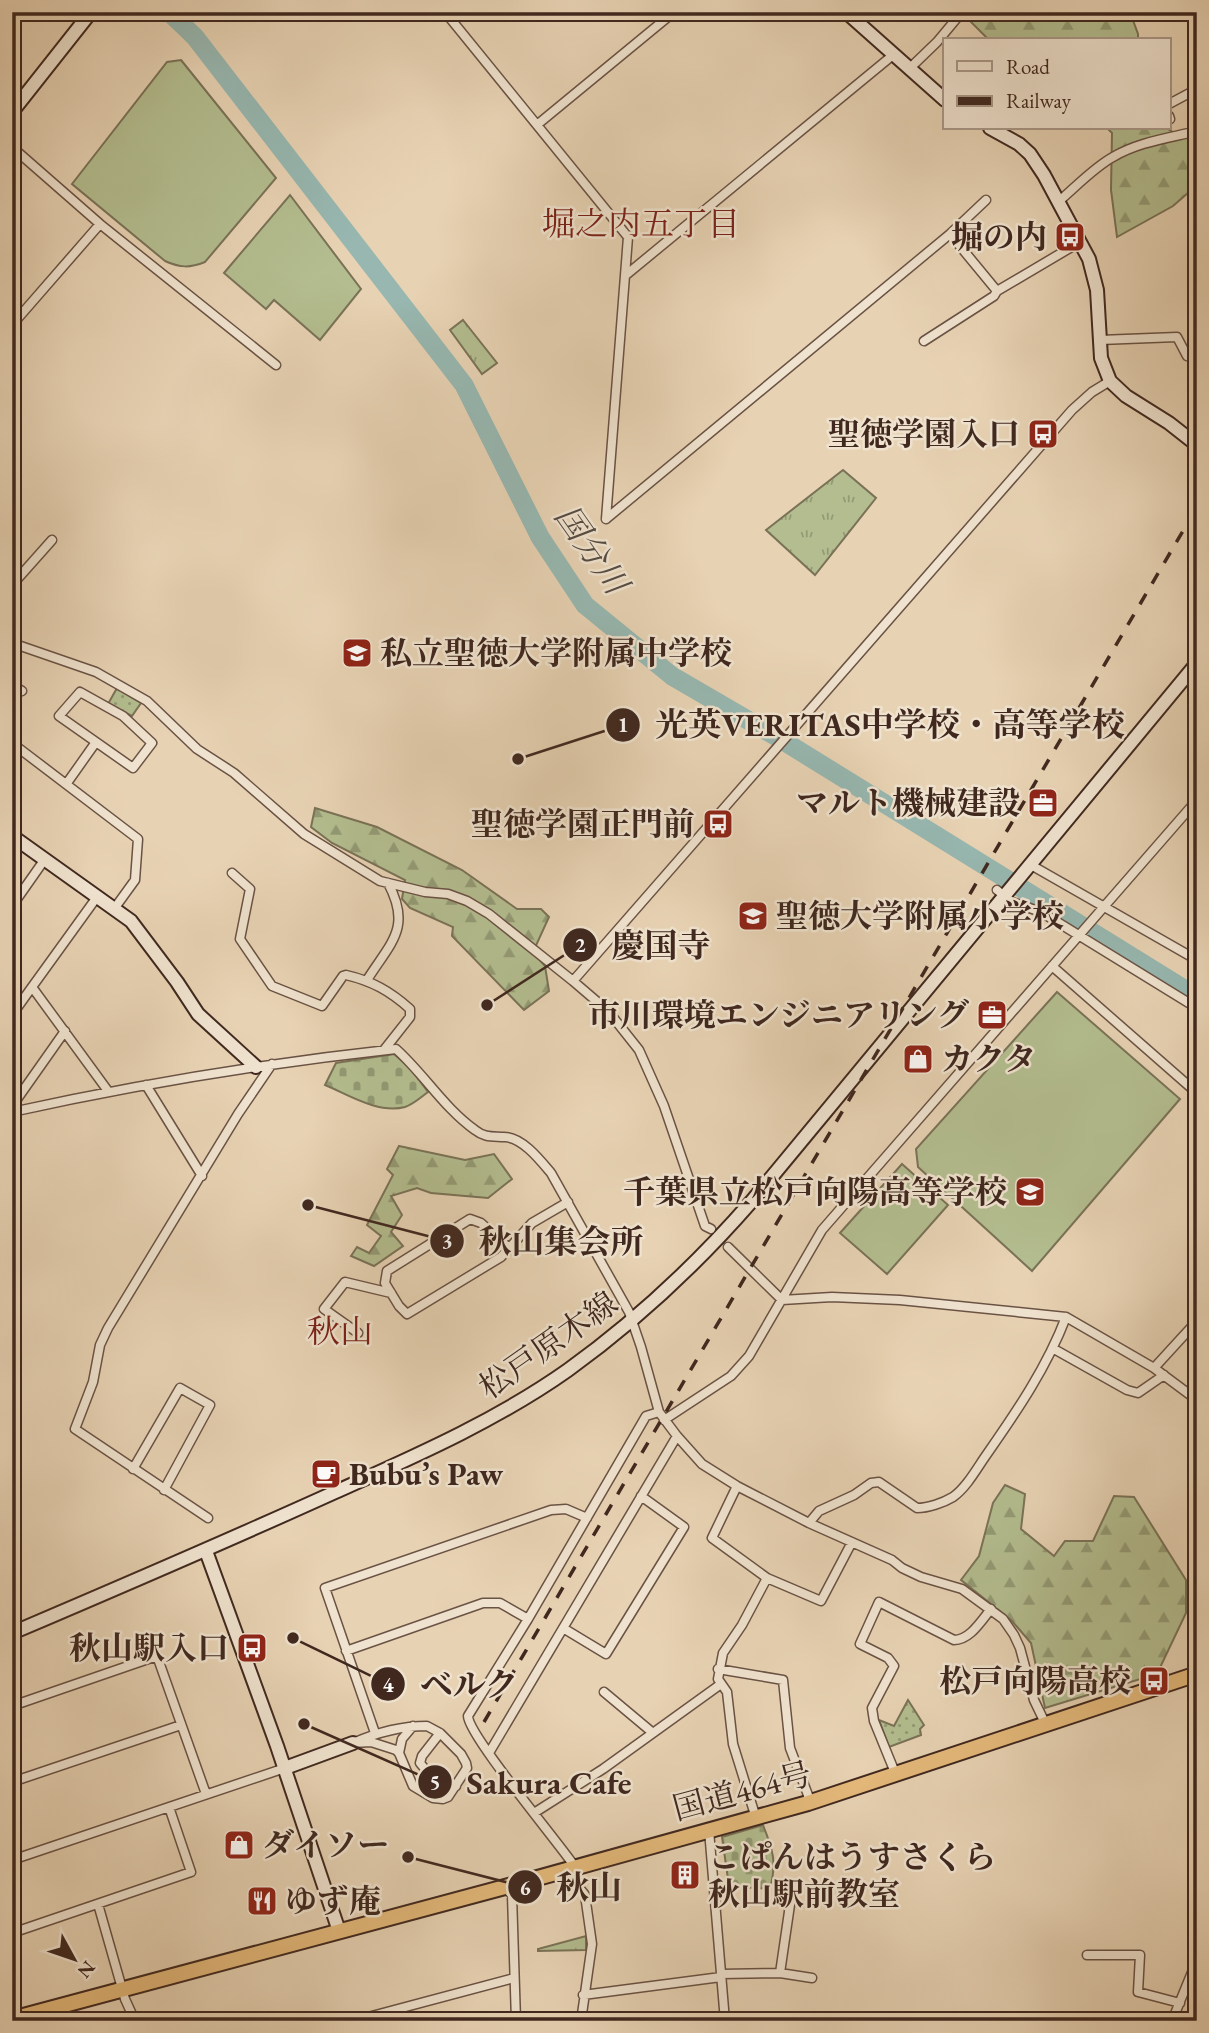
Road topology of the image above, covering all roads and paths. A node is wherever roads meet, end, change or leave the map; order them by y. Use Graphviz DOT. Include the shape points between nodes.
graph roads {
  1 [pos="91,12"];
  2 [pos="445,12"];
  3 [pos="674,12"];
  4 [pos="846,12"];
  5 [pos="961,12"];
  6 [pos="1188,12"];
  7 [pos="1197,29"];
  8 [pos="893,55"];
  9 [pos="909,69"];
  10 [pos="1197,89"];
  11 [pos="943,98"];
  12 [pos="1170,103"];
  13 [pos="12,112"];
  14 [pos="538,124"];
  15 [pos="994,130"];
  16 [pos="1197,131"];
  17 [pos="12,147"];
  18 [pos="986,200"];
  19 [pos="1058,202"];
  20 [pos="100,224"];
  21 [pos="950,234"];
  22 [pos="1080,242"];
  23 [pos="626,275"];
  24 [pos="997,291"];
  25 [pos="12,325"];
  26 [pos="1100,340"];
  27 [pos="923,341"];
  28 [pos="1197,350"];
  29 [pos="276,365"];
  30 [pos="1110,381"];
  31 [pos="1197,427"];
  32 [pos="1186,436"];
  33 [pos="1197,445"];
  34 [pos="52,540"];
  35 [pos="12,585"];
  36 [pos="12,643"];
  37 [pos="1197,663"];
  38 [pos="12,685"];
  39 [pos="22,691"];
  40 [pos="96,742"];
  41 [pos="12,743"];
  42 [pos="67,783"];
  43 [pos="1197,800"];
  44 [pos="12,836"];
  45 [pos="45,859"];
  46 [pos="1031,865"];
  47 [pos="232,873"];
  48 [pos="388,883"];
  49 [pos="1001,893"];
  50 [pos="97,897"];
  51 [pos="12,906"];
  52 [pos="1103,906"];
  53 [pos="114,909"];
  54 [pos="1078,936"];
  55 [pos="1197,960"];
  56 [pos="1052,966"];
  57 [pos="367,980"];
  58 [pos="573,981"];
  59 [pos="32,987"];
  60 [pos="1197,1008"];
  61 [pos="12,1015"];
  62 [pos="65,1031"];
  63 [pos="384,1050"];
  64 [pos="272,1064"];
  65 [pos="256,1066"];
  66 [pos="146,1085"];
  67 [pos="108,1091"];
  68 [pos="1197,1093"];
  69 [pos="13,1112"];
  70 [pos="202,1176"];
  71 [pos="568,1202"];
  72 [pos="711,1229"];
  73 [pos="728,1247"];
  74 [pos="509,1248"];
  75 [pos="391,1293"];
  76 [pos="782,1300"];
  77 [pos="1066,1317"];
  78 [pos="632,1321"];
  79 [pos="1197,1321"];
  80 [pos="358,1333"];
  81 [pos="1054,1349"];
  82 [pos="1154,1368"];
  83 [pos="1164,1376"];
  84 [pos="1197,1400"];
  85 [pos="661,1416"];
  86 [pos="677,1436"];
  87 [pos="133,1469"];
  88 [pos="737,1486"];
  89 [pos="164,1490"];
  90 [pos="641,1496"];
  91 [pos="208,1518"];
  92 [pos="587,1518"];
  93 [pos="809,1523"];
  94 [pos="852,1542"];
  95 [pos="206,1551"];
  96 [pos="767,1578"];
  97 [pos="991,1609"];
  98 [pos="528,1619"];
  99 [pos="563,1628"];
  100 [pos="12,1633"];
  101 [pos="346,1651"];
  102 [pos="718,1669"];
  103 [pos="1197,1674"];
  104 [pos="721,1684"];
  105 [pos="604,1692"];
  106 [pos="12,1706"];
  107 [pos="181,1725"];
  108 [pos="1046,1725"];
  109 [pos="414,1726"];
  110 [pos="375,1733"];
  111 [pos="440,1733"];
  112 [pos="653,1733"];
  113 [pos="353,1743"];
  114 [pos="399,1753"];
  115 [pos="489,1753"];
  116 [pos="285,1768"];
  117 [pos="896,1775"];
  118 [pos="12,1782"];
  119 [pos="456,1786"];
  120 [pos="205,1794"];
  121 [pos="808,1803"];
  122 [pos="169,1807"];
  123 [pos="534,1813"];
  124 [pos="756,1818"];
  125 [pos="709,1830"];
  126 [pos="12,1860"];
  127 [pos="570,1868"];
  128 [pos="505,1887"];
  129 [pos="792,1898"];
  130 [pos="98,1904"];
  131 [pos="339,1931"];
  132 [pos="12,1933"];
  133 [pos="1087,1955"];
  134 [pos="1197,1961"];
  135 [pos="780,1973"];
  136 [pos="721,1975"];
  137 [pos="514,1978"];
  138 [pos="812,1978"];
  139 [pos="123,1989"];
  140 [pos="583,1996"];
  141 [pos="1180,2003"];
  142 [pos="12,2019"];
  143 [pos="135,2021"];
  144 [pos="353,2021"];
  145 [pos="516,2021"];
  146 [pos="581,2021"];
  147 [pos="725,2021"];
  148 [pos="1172,2021"];
  1 -- 13 [label="main road"];
  2 -- 14 [label="street"];
  3 -- 14 [label="street"];
  4 -- 8 [label="main road"];
  5 -- 9 [label="street"];
  6 -- 7 [label="street"];
  8 -- 9 [label="main road"];
  8 -- 23 [label="street"];
  9 -- 11 [label="main road"];
  10 -- 12 [label="street"];
  14 -- 23 [label="street" via="628,237"];
  15 -- 19 [label="main road" via="1030,153"];
  16 -- 19 [label="street" via="1116,155"];
  17 -- 20 [label="street"];
  18 -- 21 [label="street"];
  19 -- 22 [label="main road"];
  20 -- 25 [label="street"];
  20 -- 29 [label="street"];
  21 -- 23 [label="street" via="606,519"];
  21 -- 24 [label="street"];
  22 -- 24 [label="street"];
  22 -- 26 [label="main road" via="1093,270"];
  24 -- 27 [label="street"];
  26 -- 28 [label="street" via="1177,337 1187,356"];
  26 -- 30 [label="main road"];
  30 -- 32 [label="main road"];
  30 -- 58 [label="street" via="1072,410"];
  31 -- 32 [label="street"];
  32 -- 33 [label="main road"];
  34 -- 35 [label="street"];
  36 -- 48 [label="street" via="96,672 147,702 197,749 234,773 304,834"];
  37 -- 46 [label="main road, 松戸原木線"];
  38 -- 39 [label="street"];
  40 -- 40 [label="street" via="59,716 80,692 123,716 152,743 133,768"];
  40 -- 42 [label="street"];
  41 -- 42 [label="street"];
  42 -- 53 [label="street" via="138,839 135,880"];
  43 -- 52 [label="street"];
  44 -- 45 [label="main road"];
  45 -- 50 [label="main road"];
  45 -- 51 [label="street"];
  46 -- 49 [label="main road, 松戸原木線"];
  46 -- 52 [label="street"];
  47 -- 57 [label="street" via="250,889 240,939 272,986 322,1006 343,976"];
  48 -- 57 [label="street" via="397,900 399,925"];
  48 -- 58 [label="street" via="467,901"];
  49 -- 54 [label="street"];
  49 -- 78 [label="main road, 松戸原木線" via="722,1235"];
  50 -- 53 [label="main road"];
  50 -- 59 [label="street"];
  52 -- 54 [label="street"];
  52 -- 55 [label="street"];
  53 -- 65 [label="main road" via="136,927 198,1014"];
  54 -- 56 [label="street"];
  54 -- 60 [label="street"];
  56 -- 68 [label="street"];
  56 -- 76 [label="street" via="822,1230"];
  57 -- 63 [label="street" via="410,1009 410,1017"];
  58 -- 72 [label="street" via="608,1011 639,1050 664,1106 705,1226"];
  59 -- 61 [label="street"];
  59 -- 62 [label="street"];
  62 -- 67 [label="street"];
  62 -- 69 [label="street"];
  63 -- 64 [label="street"];
  63 -- 71 [label="street" via="396,1049 477,1132 512,1139 532,1152"];
  64 -- 65 [label="street"];
  64 -- 70 [label="street"];
  65 -- 66 [label="street"];
  66 -- 67 [label="street"];
  66 -- 70 [label="street"];
  67 -- 69 [label="street"];
  70 -- 87 [label="street" via="100,1345 93,1382 75,1429"];
  71 -- 74 [label="street" via="532,1223"];
  71 -- 78 [label="street"];
  73 -- 76 [label="street"];
  74 -- 75 [label="street" via="407,1314"];
  74 -- 75 [label="street" via="470,1219 387,1271 384,1283"];
  75 -- 80 [label="street" via="345,1282 324,1309"];
  76 -- 77 [label="street" via="901,1300"];
  76 -- 85 [label="street" via="737,1371"];
  77 -- 81 [label="street"];
  77 -- 82 [label="street"];
  78 -- 85 [label="street"];
  78 -- 95 [label="main road, 松戸原木線" via="566,1371 492,1418"];
  79 -- 82 [label="street"];
  81 -- 83 [label="street" via="1138,1393"];
  81 -- 93 [label="street" via="998,1439 953,1496 916,1508 879,1482 871,1483 819,1511"];
  82 -- 83 [label="street"];
  83 -- 84 [label="street"];
  85 -- 86 [label="street"];
  85 -- 92 [label="street" via="646,1416"];
  86 -- 88 [label="street" via="702,1464"];
  86 -- 90 [label="street"];
  87 -- 89 [label="street"];
  87 -- 89 [label="street" via="180,1388 209,1405"];
  88 -- 93 [label="street"];
  88 -- 96 [label="street" via="712,1538"];
  89 -- 91 [label="street"];
  90 -- 99 [label="street"];
  90 -- 99 [label="street" via="684,1527 606,1654"];
  92 -- 98 [label="street"];
  92 -- 101 [label="street" via="566,1509 551,1510 325,1588"];
  93 -- 94 [label="street"];
  94 -- 96 [label="street" via="821,1601"];
  94 -- 97 [label="street" via="921,1577 962,1589"];
  95 -- 100 [label="main road, 松戸原木線"];
  95 -- 116 [label="main road"];
  96 -- 102 [label="street"];
  97 -- 108 [label="street" via="1014,1634"];
  97 -- 117 [label="street" via="970,1633 954,1640 879,1602 860,1644 894,1666 872,1708"];
  98 -- 101 [label="street" via="500,1603 483,1603"];
  98 -- 115 [label="street" via="468,1716"];
  99 -- 115 [label="street"];
  101 -- 110 [label="street"];
  102 -- 104 [label="street"];
  102 -- 121 [label="street" via="783,1680 790,1748"];
  103 -- 108 [label="highway, 国道464号"];
  104 -- 112 [label="street"];
  104 -- 124 [label="street" via="727,1692 733,1744"];
  105 -- 112 [label="street"];
  106 -- 107 [label="street" via="157,1656"];
  107 -- 118 [label="street"];
  107 -- 120 [label="street"];
  108 -- 117 [label="highway, 国道464号"];
  109 -- 110 [label="street"];
  109 -- 111 [label="street"];
  109 -- 114 [label="street" via="402,1739"];
  110 -- 113 [label="street"];
  111 -- 119 [label="street" via="466,1763"];
  111 -- 119 [label="street" via="420,1763"];
  112 -- 123 [label="street"];
  113 -- 114 [label="street" via="370,1742"];
  113 -- 116 [label="main road"];
  114 -- 119 [label="street" via="417,1790 443,1799"];
  115 -- 123 [label="street"];
  116 -- 120 [label="street"];
  116 -- 131 [label="main road"];
  117 -- 121 [label="highway, 国道464号"];
  120 -- 122 [label="street"];
  121 -- 124 [label="highway, 国道464号"];
  122 -- 126 [label="street"];
  122 -- 130 [label="street" via="191,1872"];
  123 -- 127 [label="street"];
  124 -- 125 [label="highway, 国道464号"];
  125 -- 127 [label="highway, 国道464号"];
  125 -- 136 [label="street"];
  127 -- 128 [label="highway, 国道464号"];
  127 -- 140 [label="street" via="585,1895 590,1918 592,1944"];
  128 -- 131 [label="highway, 国道464号"];
  128 -- 137 [label="street" via="512,1895"];
  129 -- 135 [label="street"];
  130 -- 132 [label="street"];
  130 -- 139 [label="street"];
  131 -- 139 [label="highway, 国道464号"];
  133 -- 141 [label="street" via="1140,1955 1138,1992"];
  134 -- 141 [label="street"];
  135 -- 136 [label="street"];
  135 -- 138 [label="street"];
  136 -- 140 [label="street"];
  136 -- 147 [label="street"];
  137 -- 144 [label="street"];
  137 -- 145 [label="street"];
  139 -- 142 [label="highway, 国道464号"];
  139 -- 143 [label="street"];
  140 -- 146 [label="street"];
  141 -- 148 [label="street"];
}
